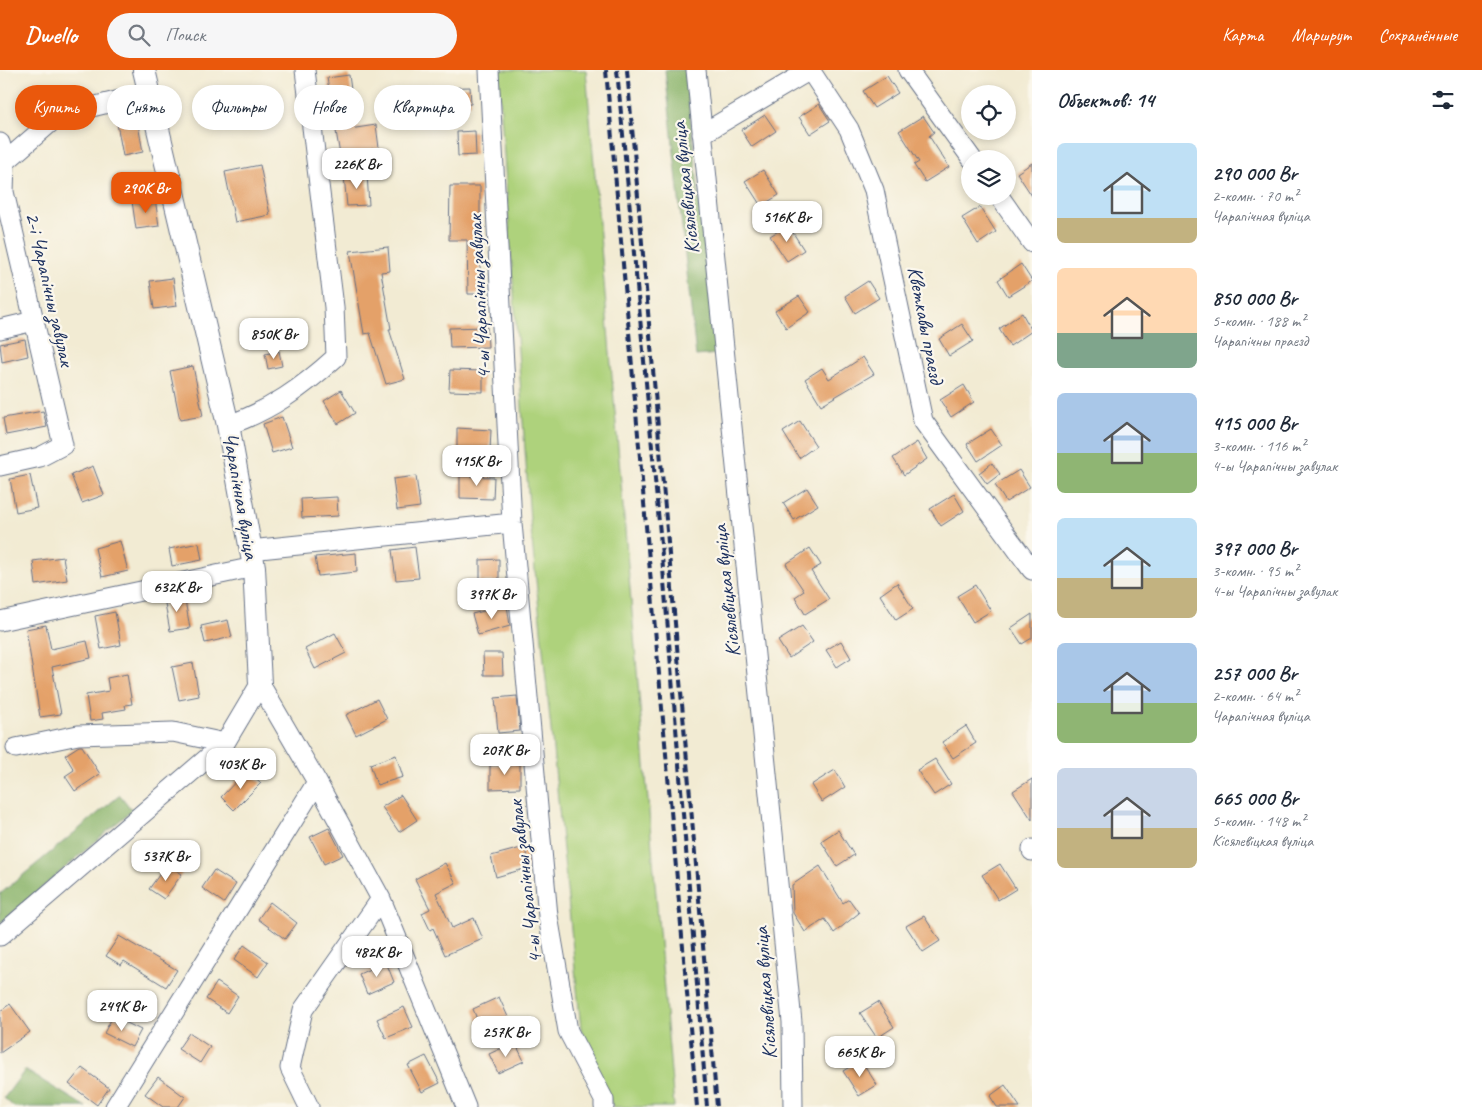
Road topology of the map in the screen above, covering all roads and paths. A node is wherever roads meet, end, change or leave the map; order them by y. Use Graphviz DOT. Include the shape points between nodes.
graph roads {
  1 [pos="144,70"];
  2 [pos="305,70"];
  3 [pos="489,70"];
  4 [pos="696,70"];
  5 [pos="810,70"];
  6 [pos="908,70"];
  7 [pos="147,85"];
  8 [pos="107,103"];
  9 [pos="158,130"];
  10 [pos="702,134"];
  11 [pos="0,143"];
  12 [pos="966,150"];
  13 [pos="5,162"];
  14 [pos="2,192"];
  15 [pos="1005,205"];
  16 [pos="1032,243"];
  17 [pos="34,321"];
  18 [pos="0,329"];
  19 [pos="228,425"];
  20 [pos="0,466"];
  21 [pos="512,522"];
  22 [pos="252,558"];
  23 [pos="1032,570"];
  24 [pos="0,621"];
  25 [pos="260,684"];
  26 [pos="225,743"];
  27 [pos="16,748"];
  28 [pos="317,782"];
  29 [pos="381,899"];
  30 [pos="0,936"];
  31 [pos="115,1107"];
  32 [pos="309,1107"];
  33 [pos="466,1107"];
  34 [pos="604,1107"];
  35 [pos="793,1107"];
  1 -- 7 [label="street, Чарапічная вуліца"];
  2 -- 19 [label="street" via="334,307 336,358 308,383 252,416"];
  3 -- 21 [label="street, 4-ы Чарапічны завулак"];
  4 -- 10 [label="street, Кісялевіцкая вуліца"];
  5 -- 10 [label="street"];
  5 -- 23 [label="street, Кветкавы праезд" via="849,129 874,190 923,421"];
  6 -- 12 [label="street"];
  8 -- 13 [label="street" via="60,115"];
  9 -- 19 [label="street, Чарапічная вуліца"];
  10 -- 35 [label="street, Кісялевіцкая вуліца" via="792,1022"];
  11 -- 13 [label="street, 2-і Чарапічны завулак"];
  13 -- 14 [label="street, 2-і Чарапічны завулак"];
  14 -- 17 [label="street, 2-і Чарапічны завулак"];
  15 -- 16 [label="street"];
  17 -- 18 [label="street"];
  17 -- 20 [label="street, 2-і Чарапічны завулак" via="63,445 40,457"];
  19 -- 22 [label="street, Чарапічная вуліца"];
  21 -- 22 [label="street"];
  21 -- 34 [label="street, 4-ы Чарапічны завулак" via="548,916 568,1031 604,1100"];
  22 -- 24 [label="street"];
  22 -- 25 [label="street, Чарапічная вуліца"];
  25 -- 26 [label="street"];
  25 -- 28 [label="street, Чарапічная вуліца"];
  26 -- 27 [label="street" via="173,732 78,735"];
  26 -- 30 [label="street"];
  28 -- 29 [label="street, Чарапічная вуліца"];
  28 -- 31 [label="street"];
  29 -- 32 [label="street" via="303,1010 290,1068"];
  29 -- 33 [label="street, Чарапічная вуліца"];
}
